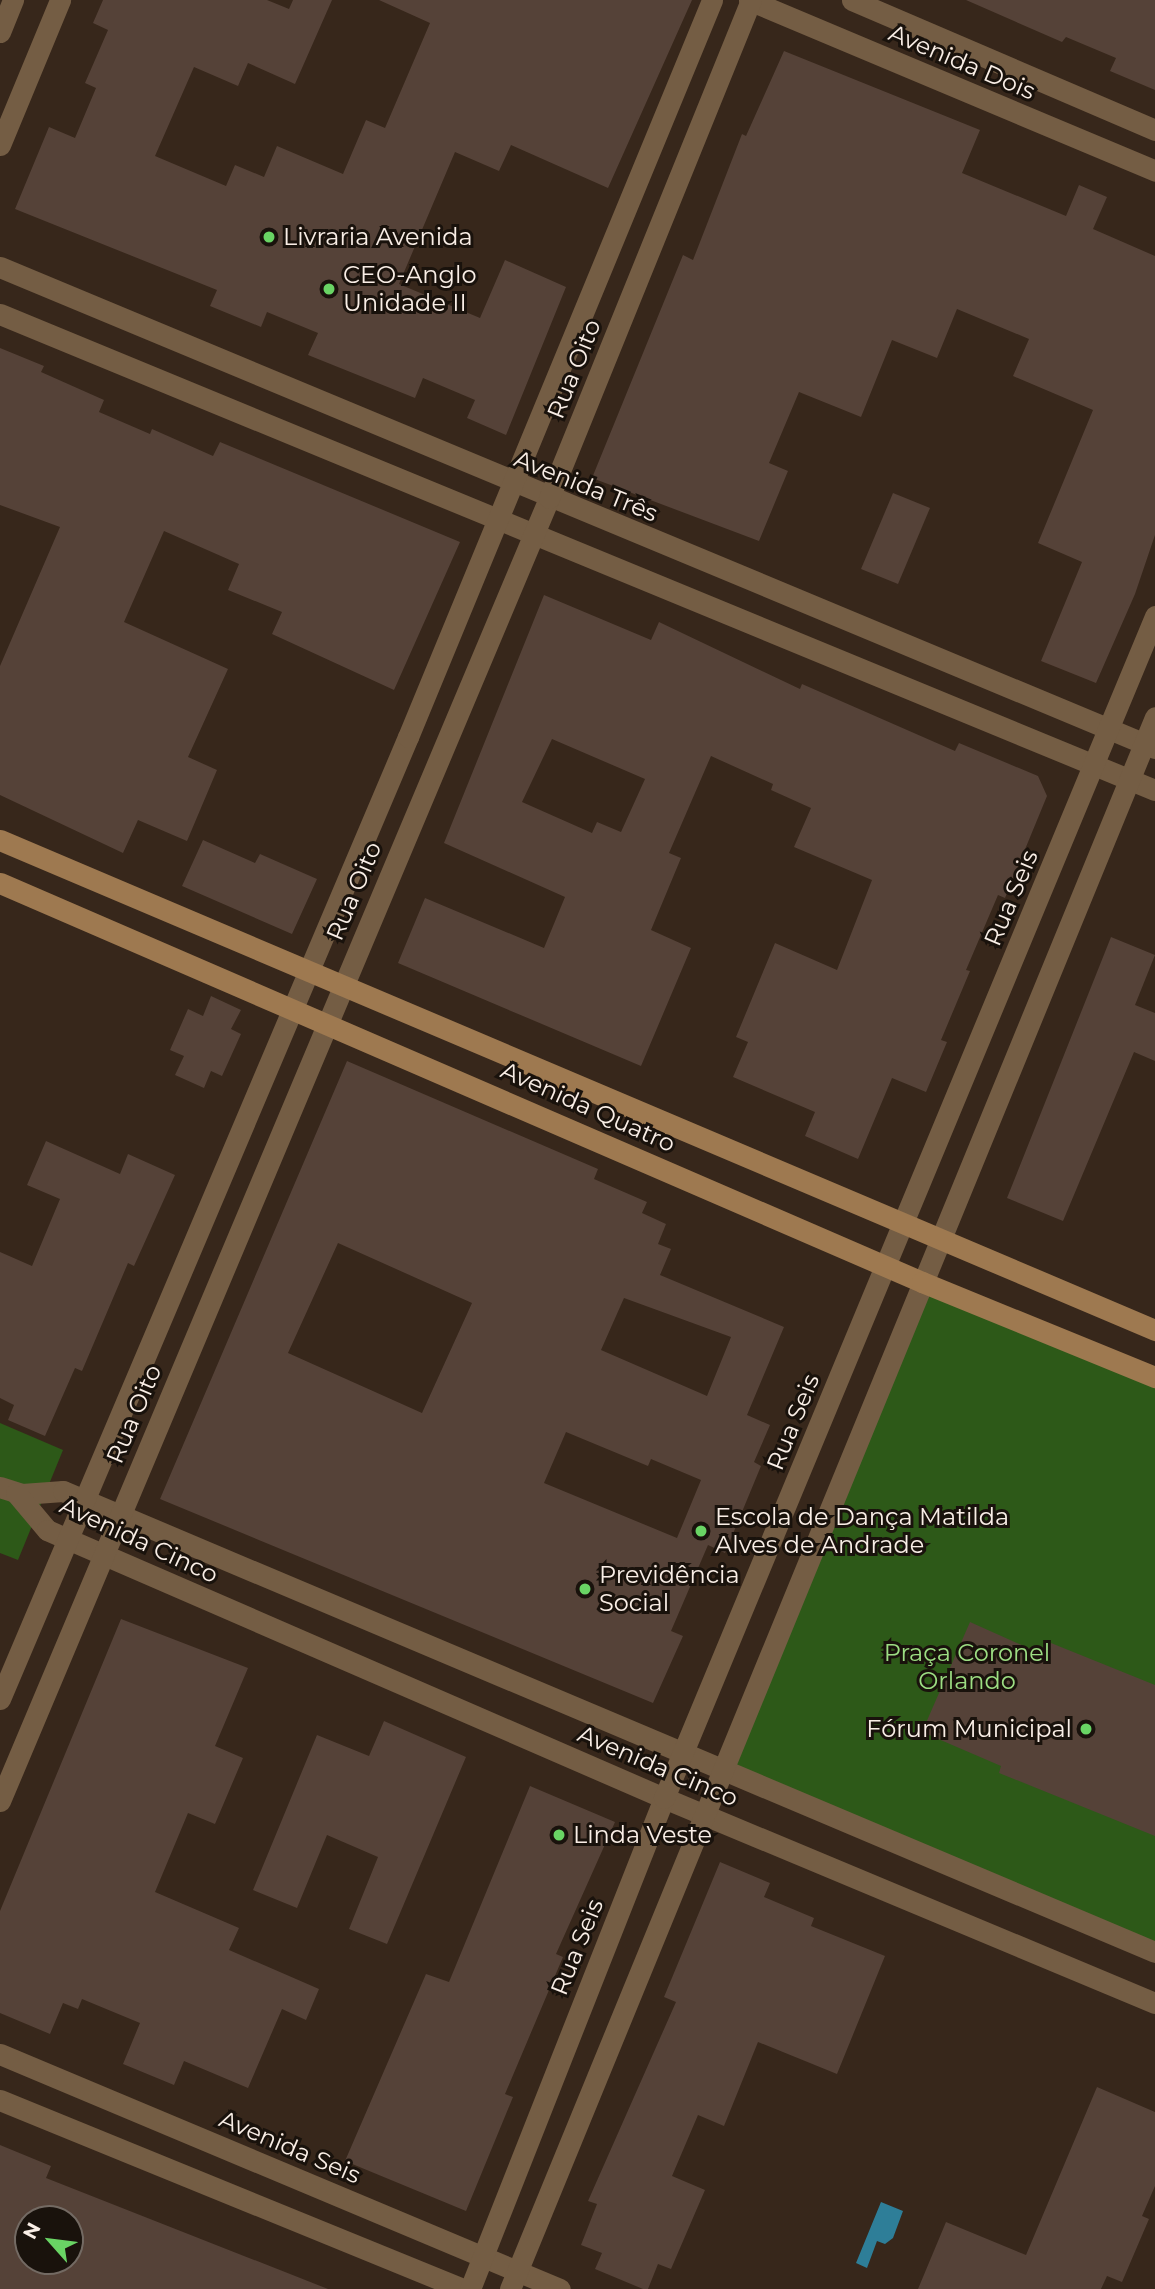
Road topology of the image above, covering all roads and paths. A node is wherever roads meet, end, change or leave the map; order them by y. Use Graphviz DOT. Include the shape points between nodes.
graph roads {
  1 [pos="13,0"];
  2 [pos="60,0"];
  3 [pos="712,0"];
  4 [pos="750,0"];
  5 [pos="852,0"];
  6 [pos="0,32"];
  7 [pos="1155,130"];
  8 [pos="0,145"];
  9 [pos="1155,171"];
  10 [pos="0,267"];
  11 [pos="0,314"];
  12 [pos="513,484"];
  13 [pos="549,498"];
  14 [pos="499,517"];
  15 [pos="534,532"];
  16 [pos="1155,616"];
  17 [pos="1155,717"];
  18 [pos="1109,729"];
  19 [pos="1149,746"];
  20 [pos="1094,765"];
  21 [pos="1130,779"];
  22 [pos="1155,790"];
  23 [pos="0,840"];
  24 [pos="0,883"];
  25 [pos="308,974"];
  26 [pos="341,987"];
  27 [pos="293,1007"];
  28 [pos="327,1022"];
  29 [pos="903,1225"];
  30 [pos="940,1241"];
  31 [pos="886,1266"];
  32 [pos="922,1282"];
  33 [pos="1155,1330"];
  34 [pos="1155,1377"];
  35 [pos="8,1490"];
  36 [pos="84,1500"];
  37 [pos="120,1515"];
  38 [pos="67,1539"];
  39 [pos="103,1555"];
  40 [pos="0,1699"];
  41 [pos="682,1755"];
  42 [pos="721,1772"];
  43 [pos="664,1798"];
  44 [pos="0,1801"];
  45 [pos="704,1814"];
  46 [pos="1155,1952"];
  47 [pos="1155,2003"];
  48 [pos="0,2054"];
  49 [pos="0,2101"];
  50 [pos="482,2256"];
  51 [pos="514,2280"];
  52 [pos="463,2289"];
  53 [pos="470,2289"];
  54 [pos="560,2289"];
  1 -- 6 [label="street"];
  2 -- 8 [label="street"];
  3 -- 12 [label="street, Rua Oito"];
  4 -- 9 [label="street, Avenida Dois"];
  4 -- 13 [label="street, Rua Oito"];
  5 -- 7 [label="street, Avenida Dois"];
  10 -- 12 [label="street, Avenida Três"];
  11 -- 14 [label="street"];
  12 -- 13 [label="street, Avenida Três"];
  12 -- 14 [label="street, Rua Oito"];
  13 -- 15 [label="street, Rua Oito"];
  13 -- 18 [label="street, Avenida Três"];
  14 -- 15 [label="street"];
  14 -- 25 [label="street, Rua Oito"];
  15 -- 20 [label="street"];
  15 -- 26 [label="street, Rua Oito"];
  16 -- 18 [label="street, Rua Seis"];
  17 -- 19 [label="street"];
  18 -- 19 [label="street, Avenida Três"];
  18 -- 20 [label="street, Rua Seis"];
  19 -- 21 [label="street"];
  20 -- 21 [label="street"];
  20 -- 29 [label="street, Rua Seis"];
  21 -- 22 [label="street"];
  21 -- 30 [label="street"];
  23 -- 25 [label="street, Avenida Quatro"];
  24 -- 27 [label="street, Avenida Quatro"];
  25 -- 26 [label="street, Avenida Quatro"];
  25 -- 27 [label="street, Rua Oito"];
  26 -- 28 [label="street, Rua Oito"];
  26 -- 29 [label="street, Avenida Quatro"];
  27 -- 28 [label="street, Avenida Quatro"];
  27 -- 36 [label="street, Rua Oito"];
  28 -- 31 [label="street, Avenida Quatro"];
  28 -- 37 [label="street, Rua Oito"];
  29 -- 30 [label="street, Avenida Quatro"];
  29 -- 31 [label="street, Rua Seis"];
  30 -- 32 [label="street"];
  30 -- 33 [label="street, Avenida Quatro"];
  31 -- 32 [label="street, Avenida Quatro"];
  31 -- 41 [label="street, Rua Seis"];
  32 -- 34 [label="street, Avenida Quatro"];
  32 -- 42 [label="street"];
  35 -- 36 [label="street, Avenida Cinco" via="55,1489"];
  35 -- 38 [label="street, Avenida Cinco" via="47,1530"];
  36 -- 37 [label="street, Avenida Cinco"];
  36 -- 38 [label="street, Rua Oito"];
  37 -- 39 [label="street, Rua Oito"];
  37 -- 41 [label="street, Avenida Cinco"];
  38 -- 39 [label="street, Avenida Cinco"];
  38 -- 40 [label="street, Rua Oito"];
  39 -- 43 [label="street, Avenida Cinco"];
  39 -- 44 [label="street, Rua Oito"];
  41 -- 42 [label="street, Avenida Cinco"];
  41 -- 43 [label="street, Rua Seis"];
  42 -- 45 [label="street"];
  42 -- 46 [label="street, Avenida Cinco"];
  43 -- 45 [label="street, Avenida Cinco"];
  43 -- 50 [label="street, Rua Seis"];
  45 -- 47 [label="street, Avenida Cinco"];
  45 -- 51 [label="street"];
  48 -- 50 [label="street, Avenida Seis"];
  49 -- 52 [label="street"];
  50 -- 51 [label="street, Avenida Seis"];
  50 -- 53 [label="street, Rua Seis"];
  51 -- 54 [label="street, Avenida Seis"];
}
